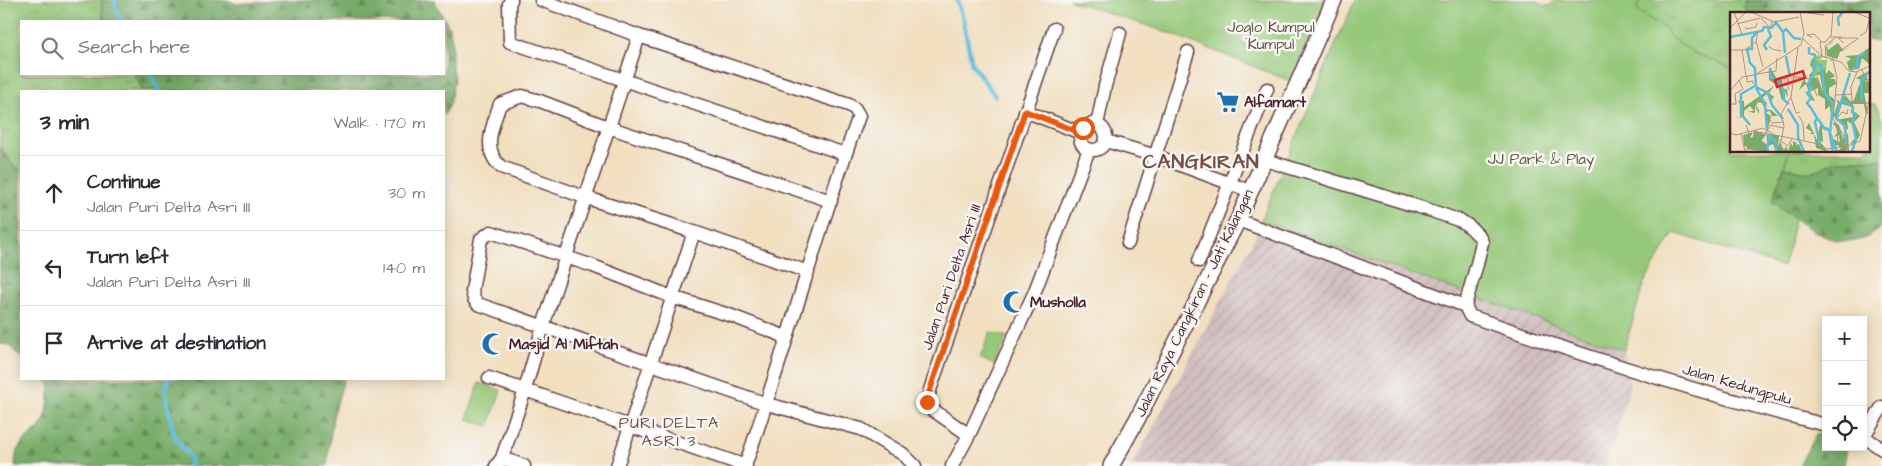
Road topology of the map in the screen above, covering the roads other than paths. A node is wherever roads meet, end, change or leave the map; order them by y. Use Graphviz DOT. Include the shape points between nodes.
graph roads {
  1 [pos="511,0"];
  2 [pos="541,0"];
  3 [pos="1334,0"];
  4 [pos="1054,29"];
  5 [pos="1120,33"];
  6 [pos="639,36"];
  7 [pos="1188,52"];
  8 [pos="624,79"];
  9 [pos="1267,89"];
  10 [pos="1025,111"];
  11 [pos="1097,125"];
  12 [pos="608,127"];
  13 [pos="1081,133"];
  14 [pos="1106,141"];
  15 [pos="1089,149"];
  16 [pos="845,154"];
  17 [pos="1156,156"];
  18 [pos="1265,160"];
  19 [pos="1230,184"];
  20 [pos="1250,191"];
  21 [pos="584,197"];
  22 [pos="831,201"];
  23 [pos="1238,220"];
  24 [pos="694,232"];
  25 [pos="1128,242"];
  26 [pos="565,257"];
  27 [pos="1199,261"];
  28 [pos="808,272"];
  29 [pos="672,297"];
  30 [pos="1465,306"];
  31 [pos="543,326"];
  32 [pos="786,337"];
  33 [pos="650,363"];
  34 [pos="488,378"];
  35 [pos="525,390"];
  36 [pos="767,404"];
  37 [pos="1882,407"];
  38 [pos="1822,424"];
  39 [pos="630,426"];
  40 [pos="1867,431"];
  41 [pos="969,435"];
  42 [pos="1867,438"];
  43 [pos="1882,449"];
  44 [pos="499,462"];
  45 [pos="524,466"];
  46 [pos="617,466"];
  47 [pos="745,466"];
  48 [pos="915,466"];
  49 [pos="952,466"];
  50 [pos="1111,466"];
  1 -- 8 [label="street" via="510,42"];
  2 -- 6 [label="street"];
  3 -- 18 [label="street, Jalan Raya Cangkiran - Jati Kalangan"];
  4 -- 10 [label="street, Jalan Puri Delta Asri III"];
  5 -- 11 [label="street"];
  6 -- 8 [label="street"];
  6 -- 16 [label="street" via="849,105 859,116"];
  7 -- 17 [label="street"];
  8 -- 12 [label="street"];
  8 -- 16 [label="street"];
  9 -- 19 [label="street"];
  10 -- 13 [label="street"];
  10 -- 41 [label="street, Jalan Puri Delta Asri III" via="927,402 930,408"];
  11 -- 13 [label="street" via="1087,125"];
  11 -- 14 [label="street" via="1105,131"];
  12 -- 21 [label="street"];
  12 -- 21 [label="street" via="522,96 500,104 491,131 493,159 501,167"];
  12 -- 22 [label="street"];
  13 -- 15 [label="street" via="1081,143"];
  14 -- 15 [label="street" via="1099,149"];
  14 -- 17 [label="street"];
  15 -- 41 [label="street" via="1035,291"];
  16 -- 22 [label="street"];
  17 -- 19 [label="street"];
  17 -- 25 [label="street"];
  18 -- 20 [label="street, Jalan Raya Cangkiran - Jati Kalangan"];
  18 -- 30 [label="street" via="1429,210 1470,227 1482,242"];
  19 -- 20 [label="street"];
  19 -- 27 [label="street"];
  20 -- 23 [label="street, Jalan Raya Cangkiran - Jati Kalangan"];
  21 -- 24 [label="street"];
  21 -- 26 [label="street"];
  22 -- 28 [label="street"];
  23 -- 30 [label="street, Jalan Kedungpulu"];
  23 -- 50 [label="street, Jalan Raya Cangkiran - Jati Kalangan"];
  24 -- 28 [label="street"];
  24 -- 29 [label="street"];
  26 -- 29 [label="street"];
  26 -- 31 [label="street"];
  26 -- 31 [label="street" via="491,232 481,239 472,291 474,299 484,307"];
  28 -- 32 [label="street"];
  29 -- 32 [label="street"];
  29 -- 33 [label="street"];
  30 -- 38 [label="street, Jalan Kedungpulu" via="1470,316 1559,348 1703,393"];
  31 -- 33 [label="street"];
  31 -- 35 [label="street"];
  32 -- 36 [label="street"];
  33 -- 36 [label="street"];
  33 -- 39 [label="street"];
  34 -- 35 [label="street"];
  35 -- 39 [label="street"];
  35 -- 44 [label="street"];
  36 -- 47 [label="street"];
  36 -- 48 [label="street" via="862,429 903,454"];
  37 -- 40 [label="street"];
  39 -- 46 [label="street"];
  39 -- 47 [label="street"];
  41 -- 49 [label="street"];
  42 -- 43 [label="street"];
  44 -- 45 [label="street"];
}
